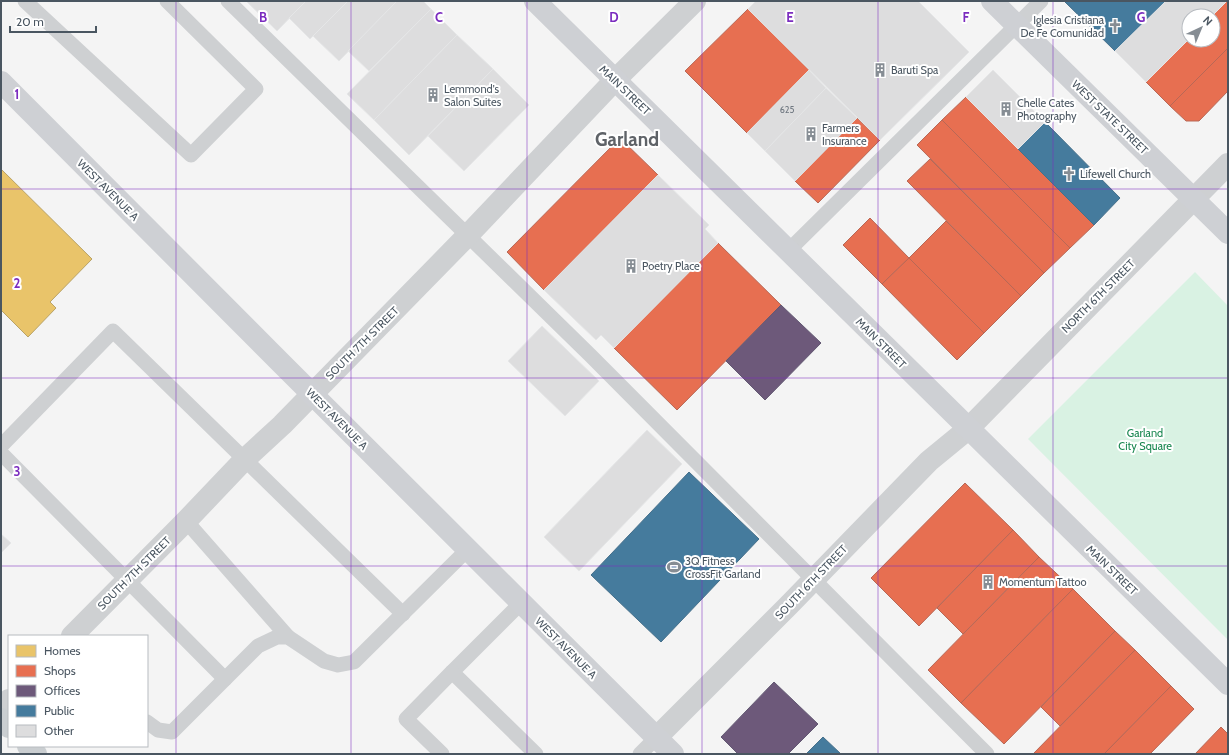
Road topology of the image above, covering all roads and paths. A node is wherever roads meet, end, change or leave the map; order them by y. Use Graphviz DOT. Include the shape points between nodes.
graph roads {
  1 [pos="25,1"];
  2 [pos="167,1"];
  3 [pos="228,1"];
  4 [pos="536,1"];
  5 [pos="695,1"];
  6 [pos="992,1"];
  7 [pos="1041,1"];
  8 [pos="1017,26"];
  9 [pos="615,80"];
  10 [pos="1,82"];
  11 [pos="1228,164"];
  12 [pos="1194,198"];
  13 [pos="1228,233"];
  14 [pos="468,235"];
  15 [pos="788,251"];
  16 [pos="312,394"];
  17 [pos="968,429"];
  18 [pos="1,446"];
  19 [pos="1,452"];
  20 [pos="245,460"];
  21 [pos="186,521"];
  22 [pos="468,549"];
  23 [pos="127,580"];
  24 [pos="814,580"];
  25 [pos="521,603"];
  26 [pos="403,614"];
  27 [pos="73,635"];
  28 [pos="288,637"];
  29 [pos="452,672"];
  30 [pos="225,679"];
  31 [pos="1228,684"];
  32 [pos="148,723"];
  33 [pos="657,738"];
  34 [pos="442,754"];
  35 [pos="536,754"];
  36 [pos="640,754"];
  37 [pos="674,754"];
  38 [pos="987,754"];
  1 -- 2 [label="lane" via="191,155 256,89"];
  3 -- 14 [label="lane"];
  4 -- 9 [label="street, MAIN STREET"];
  5 -- 9 [label="street, SOUTH 7TH STREET"];
  6 -- 8 [label="street, WEST STATE STREET"];
  7 -- 8 [label="lane"];
  8 -- 12 [label="street, WEST STATE STREET"];
  8 -- 15 [label="lane"];
  9 -- 14 [label="street, SOUTH 7TH STREET"];
  9 -- 15 [label="street, MAIN STREET"];
  10 -- 16 [label="street, WEST AVENUE A"];
  11 -- 12 [label="street, NORTH 6TH STREET"];
  12 -- 13 [label="street, WEST STATE STREET"];
  12 -- 17 [label="street, NORTH 6TH STREET"];
  14 -- 16 [label="street, SOUTH 7TH STREET"];
  14 -- 24 [label="lane"];
  15 -- 17 [label="street, MAIN STREET"];
  16 -- 20 [label="street, SOUTH 7TH STREET"];
  16 -- 22 [label="street, WEST AVENUE A"];
  17 -- 24 [label="street, SOUTH 6TH STREET" via="929,461"];
  17 -- 31 [label="street, MAIN STREET"];
  18 -- 20 [label="lane" via="113,331"];
  19 -- 23 [label="lane"];
  20 -- 21 [label="street, SOUTH 7TH STREET"];
  20 -- 26 [label="lane"];
  21 -- 23 [label="street, SOUTH 7TH STREET"];
  21 -- 28 [label="lane"];
  22 -- 25 [label="street, WEST AVENUE A"];
  22 -- 26 [label="lane"];
  23 -- 27 [label="street, SOUTH 7TH STREET"];
  23 -- 30 [label="lane"];
  24 -- 33 [label="street, SOUTH 6TH STREET"];
  24 -- 38 [label="lane"];
  25 -- 29 [label="lane"];
  25 -- 33 [label="street, WEST AVENUE A"];
  26 -- 28 [label="lane" via="354,662 338,665 324,661"];
  28 -- 30 [label="lane" via="276,637 258,646"];
  29 -- 34 [label="lane" via="406,719"];
  29 -- 35 [label="lane"];
  30 -- 32 [label="lane" via="172,732 158,730"];
  33 -- 36 [label="lane"];
  33 -- 37 [label="street, WEST AVENUE A"];
}
